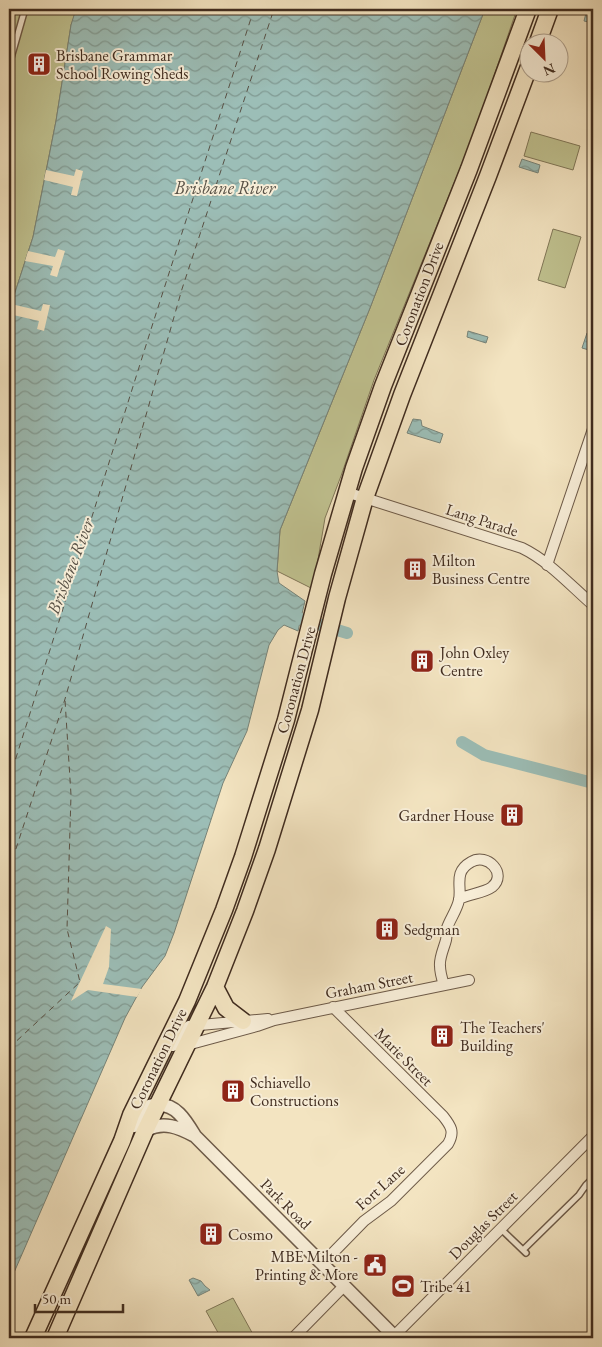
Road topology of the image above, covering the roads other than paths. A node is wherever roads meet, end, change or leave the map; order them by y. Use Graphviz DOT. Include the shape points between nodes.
graph roads {
  1 [pos="25,9"];
  2 [pos="528,9"];
  3 [pos="550,9"];
  4 [pos="542,32"];
  5 [pos="9,66"];
  6 [pos="523,82"];
  7 [pos="593,429"];
  8 [pos="346,492"];
  9 [pos="365,498"];
  10 [pos="547,565"];
  11 [pos="593,605"];
  12 [pos="459,899"];
  13 [pos="469,980"];
  14 [pos="444,985"];
  15 [pos="215,987"];
  16 [pos="333,1007"];
  17 [pos="274,1020"];
  18 [pos="243,1021"];
  19 [pos="198,1024"];
  20 [pos="187,1045"];
  21 [pos="158,1058"];
  22 [pos="158,1104"];
  23 [pos="146,1130"];
  24 [pos="452,1130"];
  25 [pos="195,1136"];
  26 [pos="593,1136"];
  27 [pos="122,1141"];
  28 [pos="593,1178"];
  29 [pos="586,1185"];
  30 [pos="593,1192"];
  31 [pos="501,1229"];
  32 [pos="322,1264"];
  33 [pos="344,1286"];
  34 [pos="395,1337"];
  35 [pos="33,1338"];
  36 [pos="55,1338"];
  37 [pos="292,1338"];
  1 -- 5 [label="lane"];
  2 -- 8 [label="highway, Coronation Drive" via="383,386"];
  3 -- 4 [label="highway"];
  6 -- 9 [label="highway, Coronation Drive"];
  7 -- 10 [label="street"];
  8 -- 9 [label="street, Lang Parade"];
  8 -- 21 [label="highway, Coronation Drive" via="286,720 240,866 187,1001"];
  9 -- 10 [label="street, Lang Parade" via="522,548"];
  9 -- 15 [label="highway, Coronation Drive" via="302,739 267,849"];
  10 -- 11 [label="street, Lang Parade"];
  12 -- 12 [label="street" via="458,880 463,870 470,862 480,858 488,860 498,875 496,881 485,890"];
  12 -- 14 [label="street" via="447,930 440,966"];
  13 -- 14 [label="street, Graham Street"];
  14 -- 16 [label="street, Graham Street"];
  15 -- 18 [label="highway" via="226,1008"];
  15 -- 19 [label="highway, Coronation Drive"];
  16 -- 17 [label="street, Graham Street"];
  16 -- 24 [label="street, Marie Street" via="443,1116"];
  17 -- 18 [label="street, Graham Street"];
  17 -- 20 [label="street, Graham Street"];
  18 -- 19 [label="street, Graham Street"];
  19 -- 20 [label="highway, Coronation Drive"];
  19 -- 21 [label="street" via="184,1030 170,1051"];
  20 -- 22 [label="highway, Coronation Drive"];
  21 -- 27 [label="highway, Coronation Drive"];
  22 -- 23 [label="highway, Coronation Drive"];
  22 -- 25 [label="street, Park Road" via="172,1107"];
  22 -- 27 [label="street" via="144,1109"];
  23 -- 25 [label="street, Park Road" via="166,1125"];
  23 -- 36 [label="highway, Coronation Drive"];
  24 -- 32 [label="street, Fort Lane" via="448,1144"];
  25 -- 32 [label="street, Park Road"];
  26 -- 31 [label="street, Douglas Street"];
  27 -- 35 [label="highway, Coronation Drive"];
  28 -- 29 [label="lane"];
  29 -- 30 [label="lane"];
  29 -- 31 [label="lane" via="524,1251"];
  31 -- 34 [label="street, Douglas Street"];
  32 -- 33 [label="street, Park Road"];
  33 -- 34 [label="street, Park Road"];
  33 -- 37 [label="street"];
}
